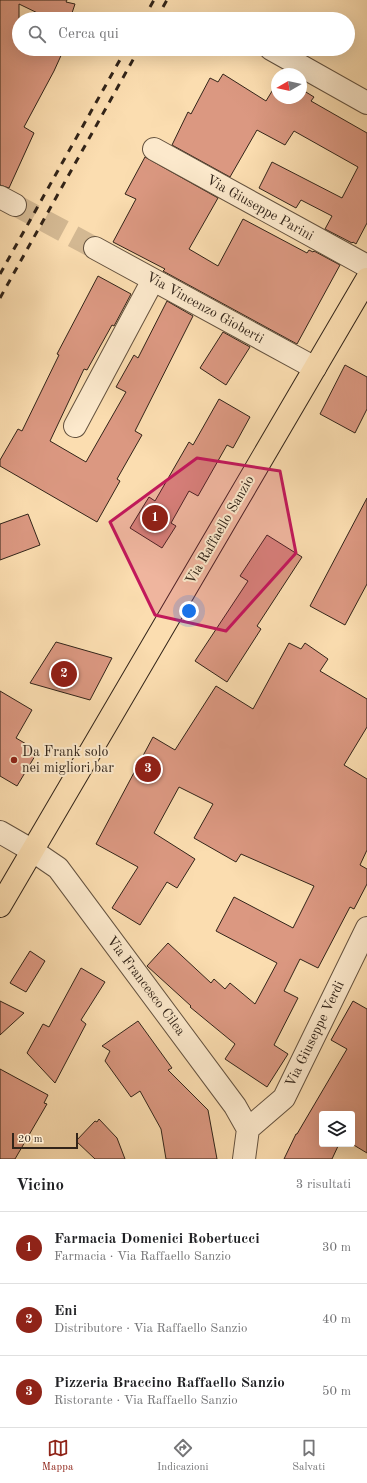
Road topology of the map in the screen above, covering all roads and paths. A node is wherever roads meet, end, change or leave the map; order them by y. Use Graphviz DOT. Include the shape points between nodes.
graph roads {
  1 [pos="283,56"];
  2 [pos="367,103"];
  3 [pos="154,149"];
  4 [pos="96,248"];
  5 [pos="367,266"];
  6 [pos="367,279"];
  7 [pos="153,280"];
  8 [pos="315,368"];
  9 [pos="75,426"];
  10 [pos="0,832"];
  11 [pos="33,851"];
  12 [pos="0,906"];
  13 [pos="367,928"];
  14 [pos="360,959"];
  15 [pos="248,1129"];
  16 [pos="244,1159"];
  1 -- 2 [label="street"];
  3 -- 5 [label="street, Via Giuseppe Parini"];
  4 -- 7 [label="street, Via Vincenzo Gioberti"];
  6 -- 8 [label="main road, Via Raffaello Sanzio"];
  7 -- 8 [label="street, Via Vincenzo Gioberti"];
  7 -- 9 [label="street"];
  8 -- 11 [label="main road, Via Raffaello Sanzio"];
  10 -- 11 [label="street, Via Francesco Cilea"];
  11 -- 12 [label="main road, Via Raffaello Sanzio"];
  11 -- 15 [label="street, Via Francesco Cilea" via="58,868 235,1106"];
  13 -- 14 [label="street, Via Giuseppe Verdi"];
  14 -- 15 [label="street, Via Giuseppe Verdi" via="284,1098"];
  15 -- 16 [label="street"];
}
